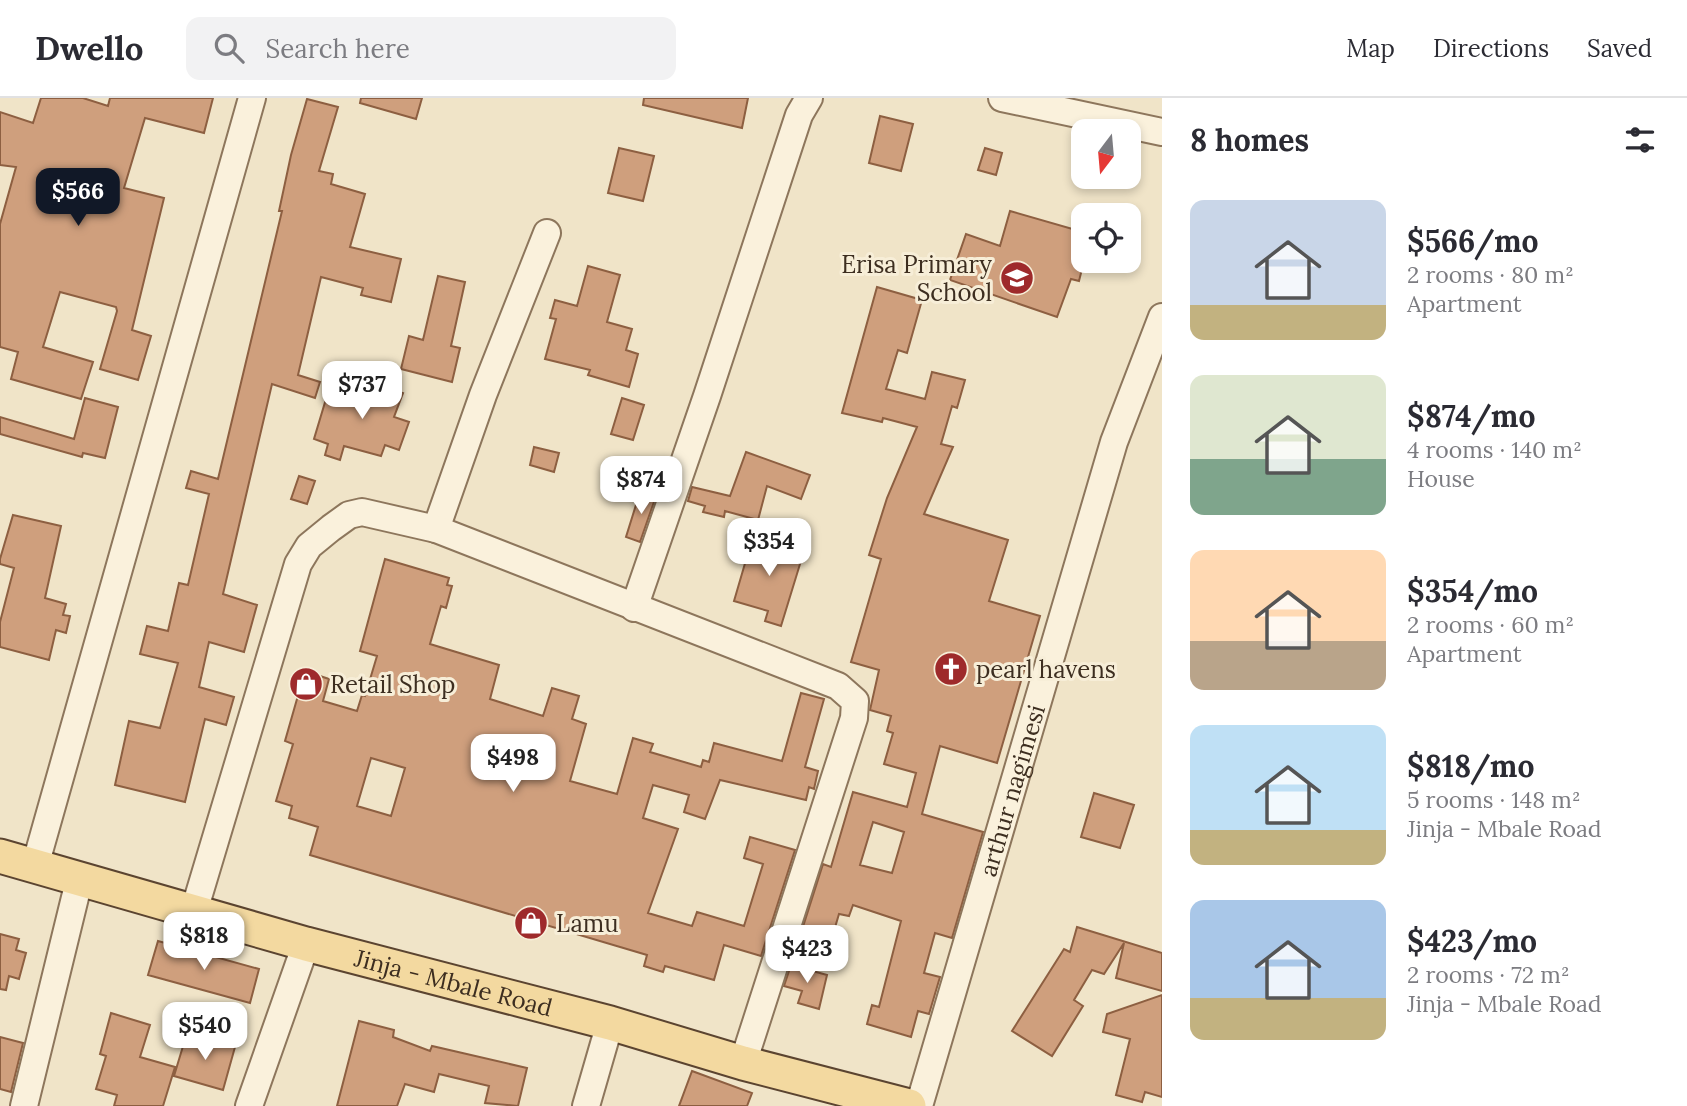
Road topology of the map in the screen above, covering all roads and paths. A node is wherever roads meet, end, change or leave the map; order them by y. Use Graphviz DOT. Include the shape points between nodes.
graph roads {
  1 [pos="252,98"];
  2 [pos="809,98"];
  3 [pos="1002,98"];
  4 [pos="1162,132"];
  5 [pos="547,233"];
  6 [pos="1162,317"];
  7 [pos="436,529"];
  8 [pos="634,608"];
  9 [pos="0,856"];
  10 [pos="35,866"];
  11 [pos="80,877"];
  12 [pos="194,911"];
  13 [pos="306,944"];
  14 [pos="610,1023"];
  15 [pos="743,1063"];
  16 [pos="24,1106"];
  17 [pos="249,1106"];
  18 [pos="586,1106"];
  19 [pos="909,1106"];
  20 [pos="919,1106"];
  1 -- 10 [label="street"];
  2 -- 8 [label="street" via="799,115"];
  3 -- 4 [label="street"];
  5 -- 7 [label="street"];
  6 -- 20 [label="street, arthur nagimesi" via="1114,442"];
  7 -- 8 [label="street"];
  7 -- 12 [label="street" via="362,512 349,515 309,546 298,564"];
  8 -- 15 [label="street" via="838,686 855,701 854,718"];
  9 -- 10 [label="main road, Jinja - Mbale Road"];
  10 -- 11 [label="main road, Jinja - Mbale Road"];
  11 -- 12 [label="main road, Jinja - Mbale Road"];
  11 -- 16 [label="street"];
  12 -- 13 [label="main road, Jinja - Mbale Road"];
  13 -- 14 [label="main road, Jinja - Mbale Road"];
  13 -- 17 [label="street"];
  14 -- 15 [label="main road, Jinja - Mbale Road"];
  14 -- 18 [label="street"];
  15 -- 19 [label="main road, Jinja - Mbale Road"];
}
